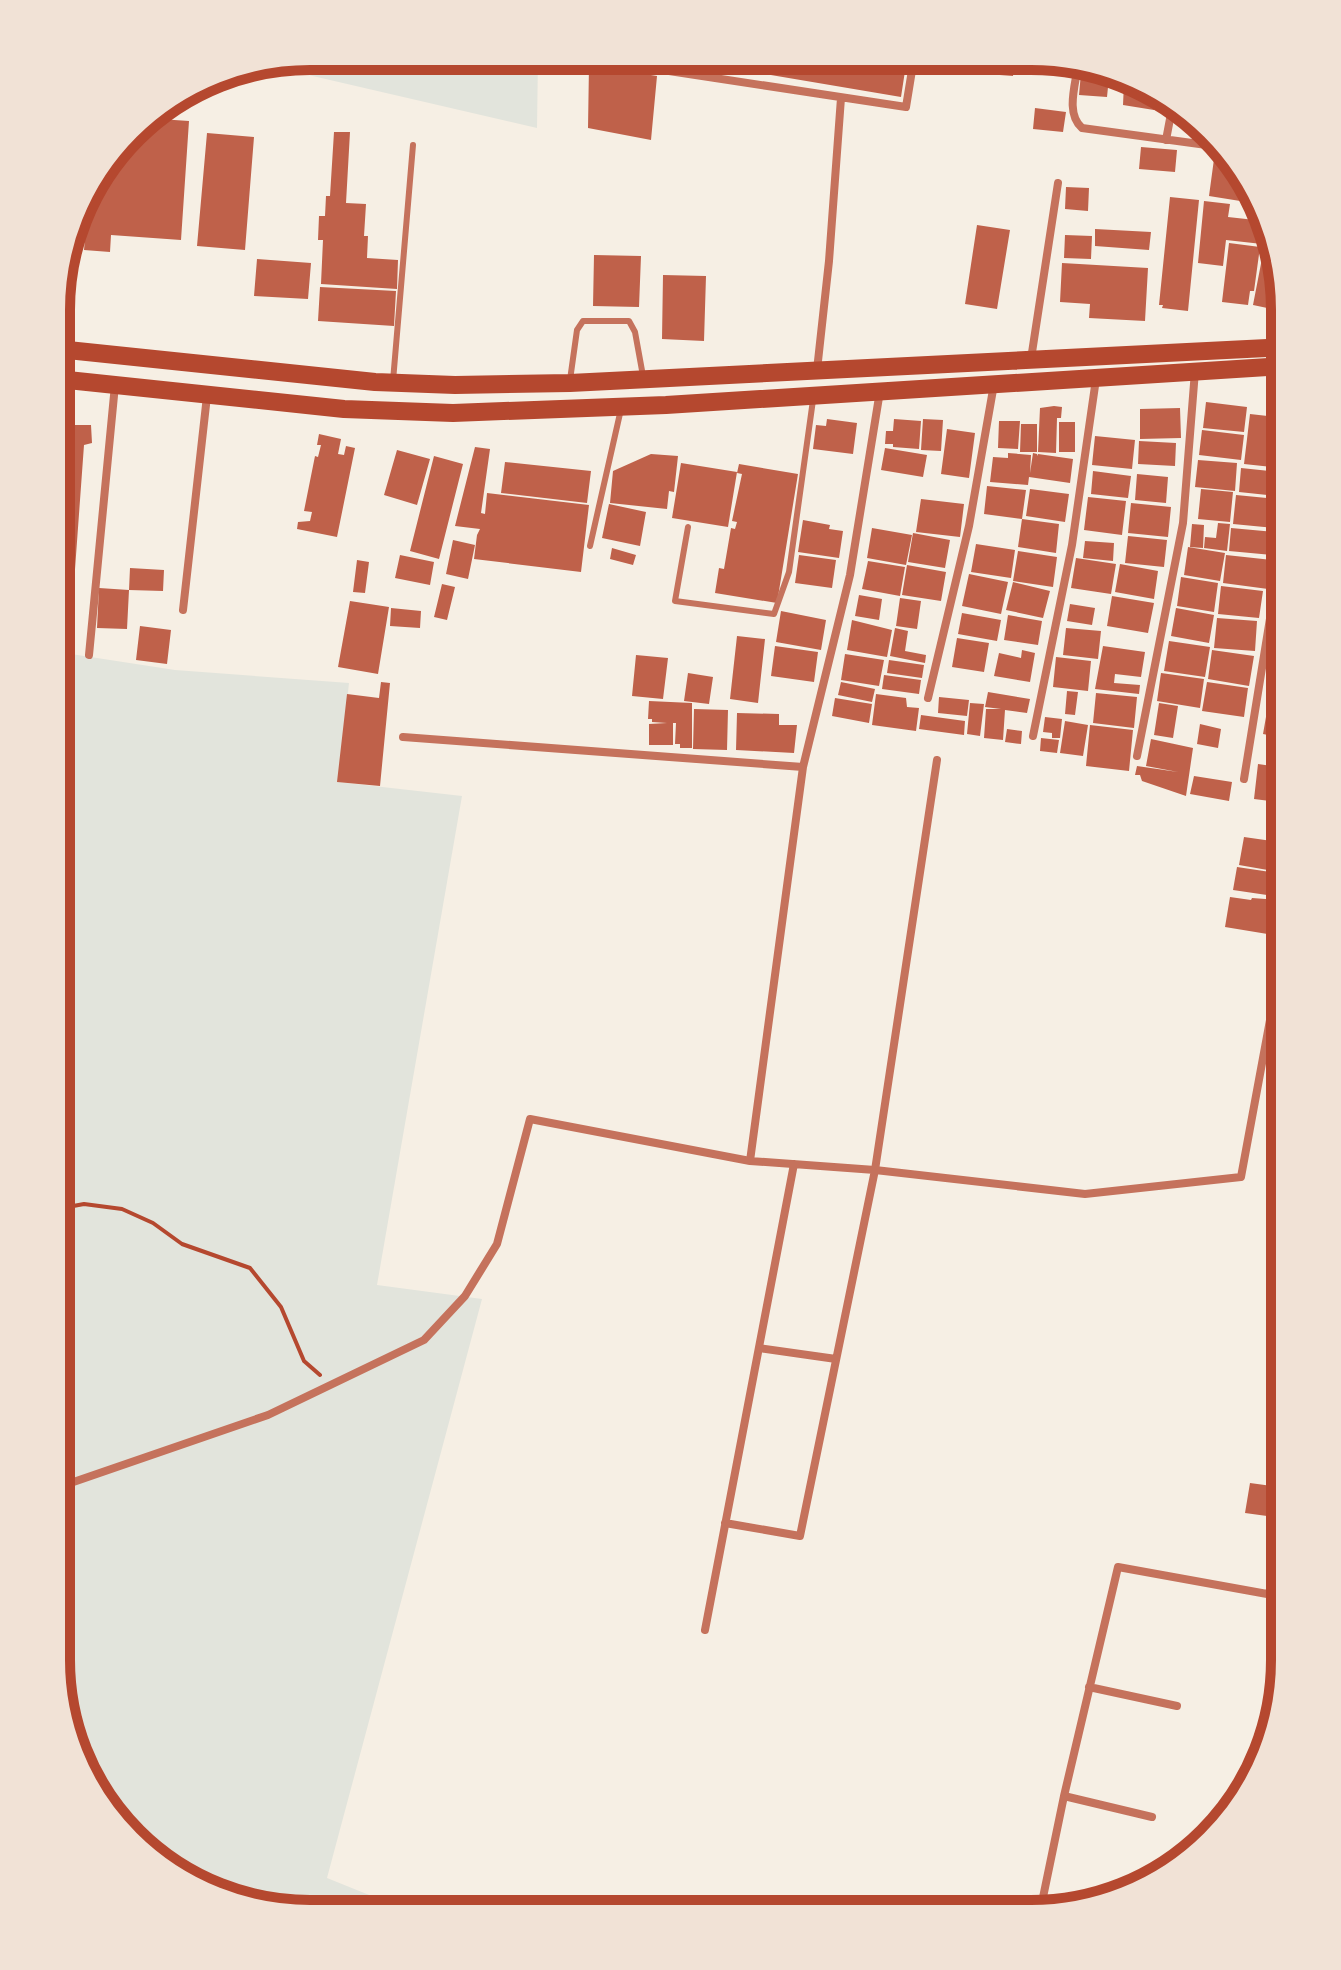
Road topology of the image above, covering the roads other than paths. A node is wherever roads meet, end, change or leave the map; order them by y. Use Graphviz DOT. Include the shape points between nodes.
graph roads {
  1 [pos="665,70"];
  2 [pos="912,70"];
  3 [pos="1077,75"];
  4 [pos="841,98"];
  5 [pos="1171,115"];
  6 [pos="1166,140"];
  7 [pos="413,145"];
  8 [pos="1204,145"];
  9 [pos="1058,183"];
  10 [pos="1271,347"];
  11 [pos="70,350"];
  12 [pos="1031,359"];
  13 [pos="1271,367"];
  14 [pos="870,368"];
  15 [pos="817,371"];
  16 [pos="1195,371"];
  17 [pos="1096,377"];
  18 [pos="643,379"];
  19 [pos="70,380"];
  20 [pos="393,382"];
  21 [pos="570,383"];
  22 [pos="994,383"];
  23 [pos="115,384"];
  24 [pos="455,385"];
  25 [pos="876,390"];
  26 [pos="208,394"];
  27 [pos="813,394"];
  28 [pos="646,406"];
  29 [pos="621,407"];
  30 [pos="453,413"];
  31 [pos="688,527"];
  32 [pos="590,546"];
  33 [pos="183,610"];
  34 [pos="1271,614"];
  35 [pos="89,655"];
  36 [pos="928,698"];
  37 [pos="1033,736"];
  38 [pos="403,737"];
  39 [pos="1137,756"];
  40 [pos="937,760"];
  41 [pos="803,767"];
  42 [pos="1244,779"];
  43 [pos="1270,1018"];
  44 [pos="750,1161"];
  45 [pos="794,1164"];
  46 [pos="875,1170"];
  47 [pos="759,1348"];
  48 [pos="836,1359"];
  49 [pos="70,1483"];
  50 [pos="725,1523"];
  51 [pos="1270,1589"];
  52 [pos="1269,1594"];
  53 [pos="705,1630"];
  54 [pos="1089,1687"];
  55 [pos="1177,1706"];
  56 [pos="1064,1796"];
  57 [pos="1152,1817"];
  58 [pos="967,1899"];
  59 [pos="1043,1899"];
  60 [pos="976,1900"];
  1 -- 4 [label="street"];
  2 -- 4 [label="street" via="906,107"];
  3 -- 6 [label="street" via="1072,109 1076,123 1088,130"];
  4 -- 15 [label="street"];
  5 -- 6 [label="street"];
  6 -- 8 [label="street"];
  7 -- 20 [label="lane"];
  9 -- 12 [label="street"];
  10 -- 12 [label="main road"];
  11 -- 20 [label="main road"];
  12 -- 14 [label="main road"];
  13 -- 16 [label="main road"];
  14 -- 15 [label="main road"];
  14 -- 25 [label="main road"];
  15 -- 18 [label="main road"];
  16 -- 17 [label="main road"];
  16 -- 39 [label="street" via="1183,523"];
  17 -- 22 [label="main road"];
  17 -- 37 [label="street" via="1072,545"];
  18 -- 21 [label="main road"];
  18 -- 21 [label="lane" via="629,321 583,321 577,330"];
  18 -- 28 [label="main road"];
  19 -- 23 [label="main road"];
  20 -- 24 [label="main road"];
  21 -- 24 [label="main road"];
  22 -- 25 [label="main road"];
  22 -- 36 [label="street" via="969,526"];
  23 -- 26 [label="main road"];
  23 -- 35 [label="street"];
  24 -- 30 [label="main road"];
  25 -- 27 [label="main road"];
  25 -- 41 [label="street" via="850,575"];
  26 -- 30 [label="main road" via="344,409"];
  26 -- 33 [label="street"];
  27 -- 28 [label="main road"];
  27 -- 31 [label="lane" via="789,572 774,614 675,601"];
  28 -- 29 [label="main road"];
  29 -- 30 [label="main road"];
  29 -- 32 [label="lane"];
  34 -- 42 [label="street"];
  38 -- 41 [label="street"];
  40 -- 46 [label="street"];
  41 -- 44 [label="street"];
  43 -- 46 [label="street" via="1241,1177 1085,1194"];
  44 -- 45 [label="street"];
  44 -- 49 [label="street" via="530,1119 497,1244 465,1296 424,1340 268,1415"];
  45 -- 46 [label="street"];
  45 -- 47 [label="street"];
  46 -- 48 [label="street"];
  47 -- 48 [label="street"];
  47 -- 50 [label="street"];
  48 -- 50 [label="street" via="800,1536"];
  50 -- 53 [label="street"];
  51 -- 52 [label="street"];
  52 -- 54 [label="street" via="1118,1567"];
  54 -- 55 [label="street"];
  54 -- 56 [label="street"];
  56 -- 57 [label="street"];
  56 -- 59 [label="street"];
  58 -- 60 [label="street"];
}
